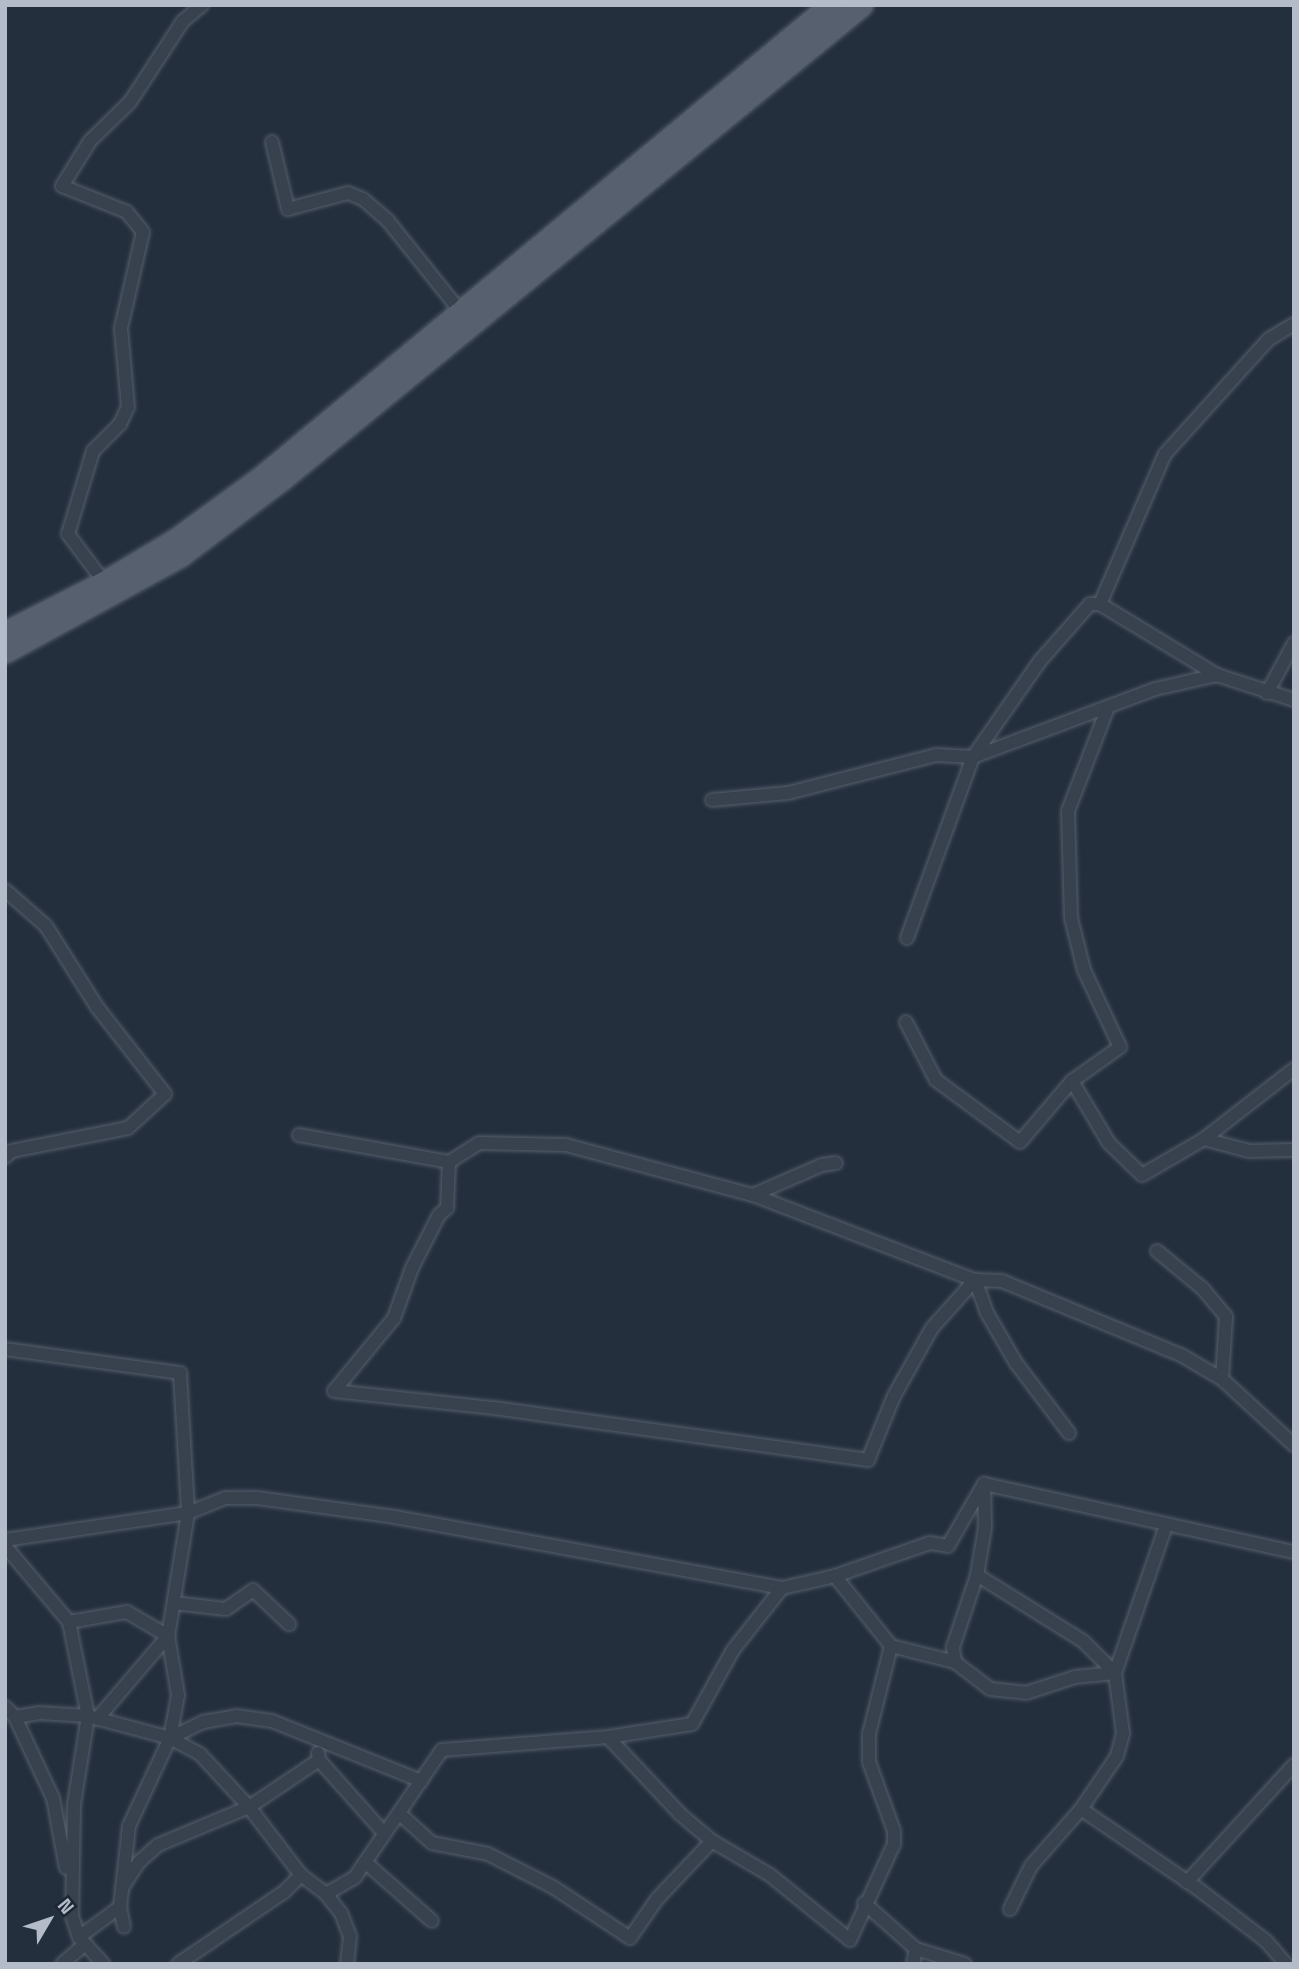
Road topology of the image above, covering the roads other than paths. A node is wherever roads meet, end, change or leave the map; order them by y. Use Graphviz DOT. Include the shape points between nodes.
graph roads {
  1 [pos="202,5"];
  2 [pos="830,5"];
  3 [pos="862,5"];
  4 [pos="272,142"];
  5 [pos="460,311"];
  6 [pos="1294,324"];
  7 [pos="104,582"];
  8 [pos="1100,604"];
  9 [pos="5,632"];
  10 [pos="1294,643"];
  11 [pos="5,652"];
  12 [pos="1217,675"];
  13 [pos="1267,693"];
  14 [pos="1294,700"];
  15 [pos="1107,710"];
  16 [pos="973,757"];
  17 [pos="712,800"];
  18 [pos="5,890"];
  19 [pos="907,938"];
  20 [pos="906,1022"];
  21 [pos="1294,1069"];
  22 [pos="1072,1081"];
  23 [pos="299,1135"];
  24 [pos="1204,1139"];
  25 [pos="1294,1150"];
  26 [pos="5,1157"];
  27 [pos="449,1162"];
  28 [pos="836,1163"];
  29 [pos="753,1195"];
  30 [pos="1157,1251"];
  31 [pos="975,1280"];
  32 [pos="5,1349"];
  33 [pos="1222,1379"];
  34 [pos="1069,1433"];
  35 [pos="1294,1445"];
  36 [pos="984,1484"];
  37 [pos="188,1513"];
  38 [pos="1166,1527"];
  39 [pos="5,1540"];
  40 [pos="5,1546"];
  41 [pos="1294,1552"];
  42 [pos="977,1575"];
  43 [pos="835,1576"];
  44 [pos="782,1588"];
  45 [pos="174,1603"];
  46 [pos="69,1622"];
  47 [pos="289,1623"];
  48 [pos="168,1636"];
  49 [pos="891,1646"];
  50 [pos="955,1662"];
  51 [pos="1115,1673"];
  52 [pos="5,1707"];
  53 [pos="15,1717"];
  54 [pos="93,1717"];
  55 [pos="608,1737"];
  56 [pos="170,1738"];
  57 [pos="317,1740"];
  58 [pos="319,1760"];
  59 [pos="1294,1765"];
  60 [pos="421,1781"];
  61 [pos="249,1807"];
  62 [pos="1081,1809"];
  63 [pos="400,1814"];
  64 [pos="384,1833"];
  65 [pos="712,1841"];
  66 [pos="365,1862"];
  67 [pos="301,1875"];
  68 [pos="1187,1882"];
  69 [pos="70,1888"];
  70 [pos="122,1888"];
  71 [pos="326,1894"];
  72 [pos="864,1903"];
  73 [pos="120,1907"];
  74 [pos="1010,1909"];
  75 [pos="432,1921"];
  76 [pos="124,1927"];
  77 [pos="81,1941"];
  78 [pos="916,1948"];
  79 [pos="62,1964"];
  80 [pos="103,1964"];
  81 [pos="178,1964"];
  82 [pos="347,1964"];
  83 [pos="913,1964"];
  84 [pos="965,1964"];
  85 [pos="1286,1964"];
  1 -- 7 [label="street" via="183,21 130,102 90,141 62,186 127,212 143,232 121,328 128,407 120,424 93,451 68,534"];
  2 -- 5 [label="main road"];
  3 -- 11 [label="main road" via="281,480 190,548"];
  4 -- 5 [label="street" via="288,209 348,193 363,199 388,221"];
  5 -- 7 [label="main road" via="261,477 176,539"];
  6 -- 8 [label="street" via="1269,339 1165,454"];
  7 -- 9 [label="main road"];
  8 -- 12 [label="street"];
  8 -- 16 [label="street" via="1090,604 1040,661"];
  10 -- 13 [label="street"];
  12 -- 13 [label="street"];
  12 -- 15 [label="street" via="1155,690"];
  13 -- 14 [label="street"];
  15 -- 16 [label="street"];
  15 -- 22 [label="street" via="1068,811 1071,918 1084,970 1120,1047"];
  16 -- 17 [label="street" via="936,755 788,793"];
  16 -- 19 [label="street"];
  18 -- 26 [label="street" via="46,926 97,1007 166,1094 128,1128 12,1151"];
  20 -- 22 [label="street" via="945,1089 1020,1142"];
  21 -- 24 [label="street"];
  22 -- 24 [label="street" via="1109,1143 1142,1175"];
  23 -- 27 [label="street"];
  24 -- 25 [label="street" via="1249,1151"];
  27 -- 29 [label="street" via="479,1143 566,1145"];
  27 -- 31 [label="street" via="447,1208 412,1268 394,1318 334,1391 494,1408 868,1460 894,1396 932,1328"];
  28 -- 29 [label="street"];
  29 -- 31 [label="street"];
  30 -- 33 [label="street" via="1203,1289 1226,1316"];
  31 -- 33 [label="street" via="1002,1281 1102,1320"];
  31 -- 34 [label="street" via="987,1313 1016,1363"];
  32 -- 37 [label="street" via="180,1373"];
  33 -- 35 [label="street"];
  36 -- 38 [label="street"];
  36 -- 42 [label="street" via="985,1527"];
  36 -- 43 [label="street" via="948,1546 930,1544"];
  37 -- 39 [label="street"];
  37 -- 44 [label="street" via="225,1498 257,1498 395,1517"];
  37 -- 45 [label="street"];
  38 -- 41 [label="street"];
  38 -- 51 [label="street"];
  40 -- 46 [label="street"];
  42 -- 50 [label="street" via="953,1647"];
  42 -- 51 [label="street" via="1083,1641"];
  43 -- 44 [label="street"];
  43 -- 49 [label="street"];
  44 -- 55 [label="street" via="733,1650 696,1720 686,1727"];
  45 -- 47 [label="street" via="226,1609 253,1590"];
  45 -- 48 [label="street"];
  46 -- 48 [label="street" via="127,1612"];
  46 -- 54 [label="street"];
  48 -- 54 [label="street"];
  48 -- 56 [label="street" via="178,1695"];
  49 -- 50 [label="street"];
  49 -- 72 [label="street" via="869,1734 869,1762 894,1831 894,1844"];
  50 -- 51 [label="street" via="990,1689 1026,1693 1075,1678"];
  51 -- 62 [label="street" via="1123,1733 1116,1756"];
  52 -- 53 [label="street"];
  53 -- 54 [label="street" via="40,1713"];
  53 -- 69 [label="street" via="53,1798"];
  54 -- 56 [label="street"];
  54 -- 69 [label="street" via="74,1804"];
  55 -- 60 [label="street" via="442,1750"];
  55 -- 65 [label="street" via="680,1814"];
  56 -- 57 [label="street" via="203,1722 236,1716 272,1721"];
  56 -- 61 [label="street" via="200,1754"];
  56 -- 70 [label="street" via="129,1826"];
  57 -- 58 [label="street"];
  57 -- 60 [label="street"];
  58 -- 61 [label="street"];
  58 -- 64 [label="street"];
  59 -- 68 [label="street"];
  60 -- 63 [label="street"];
  61 -- 67 [label="street"];
  61 -- 70 [label="street" via="158,1845 139,1862"];
  62 -- 68 [label="street"];
  62 -- 74 [label="street" via="1031,1866"];
  63 -- 64 [label="street"];
  63 -- 65 [label="street" via="432,1843 488,1854 553,1887 630,1938 657,1899"];
  64 -- 66 [label="street"];
  65 -- 72 [label="street" via="769,1875 847,1940"];
  66 -- 71 [label="street" via="355,1877"];
  66 -- 75 [label="street"];
  67 -- 71 [label="street"];
  67 -- 81 [label="street" via="284,1892"];
  68 -- 85 [label="street" via="1266,1941"];
  69 -- 77 [label="street"];
  70 -- 73 [label="street"];
  71 -- 82 [label="street" via="341,1913 350,1936"];
  72 -- 78 [label="street"];
  73 -- 76 [label="street"];
  73 -- 77 [label="street"];
  77 -- 79 [label="street"];
  77 -- 80 [label="street"];
  78 -- 83 [label="street"];
  78 -- 84 [label="street"];
}
